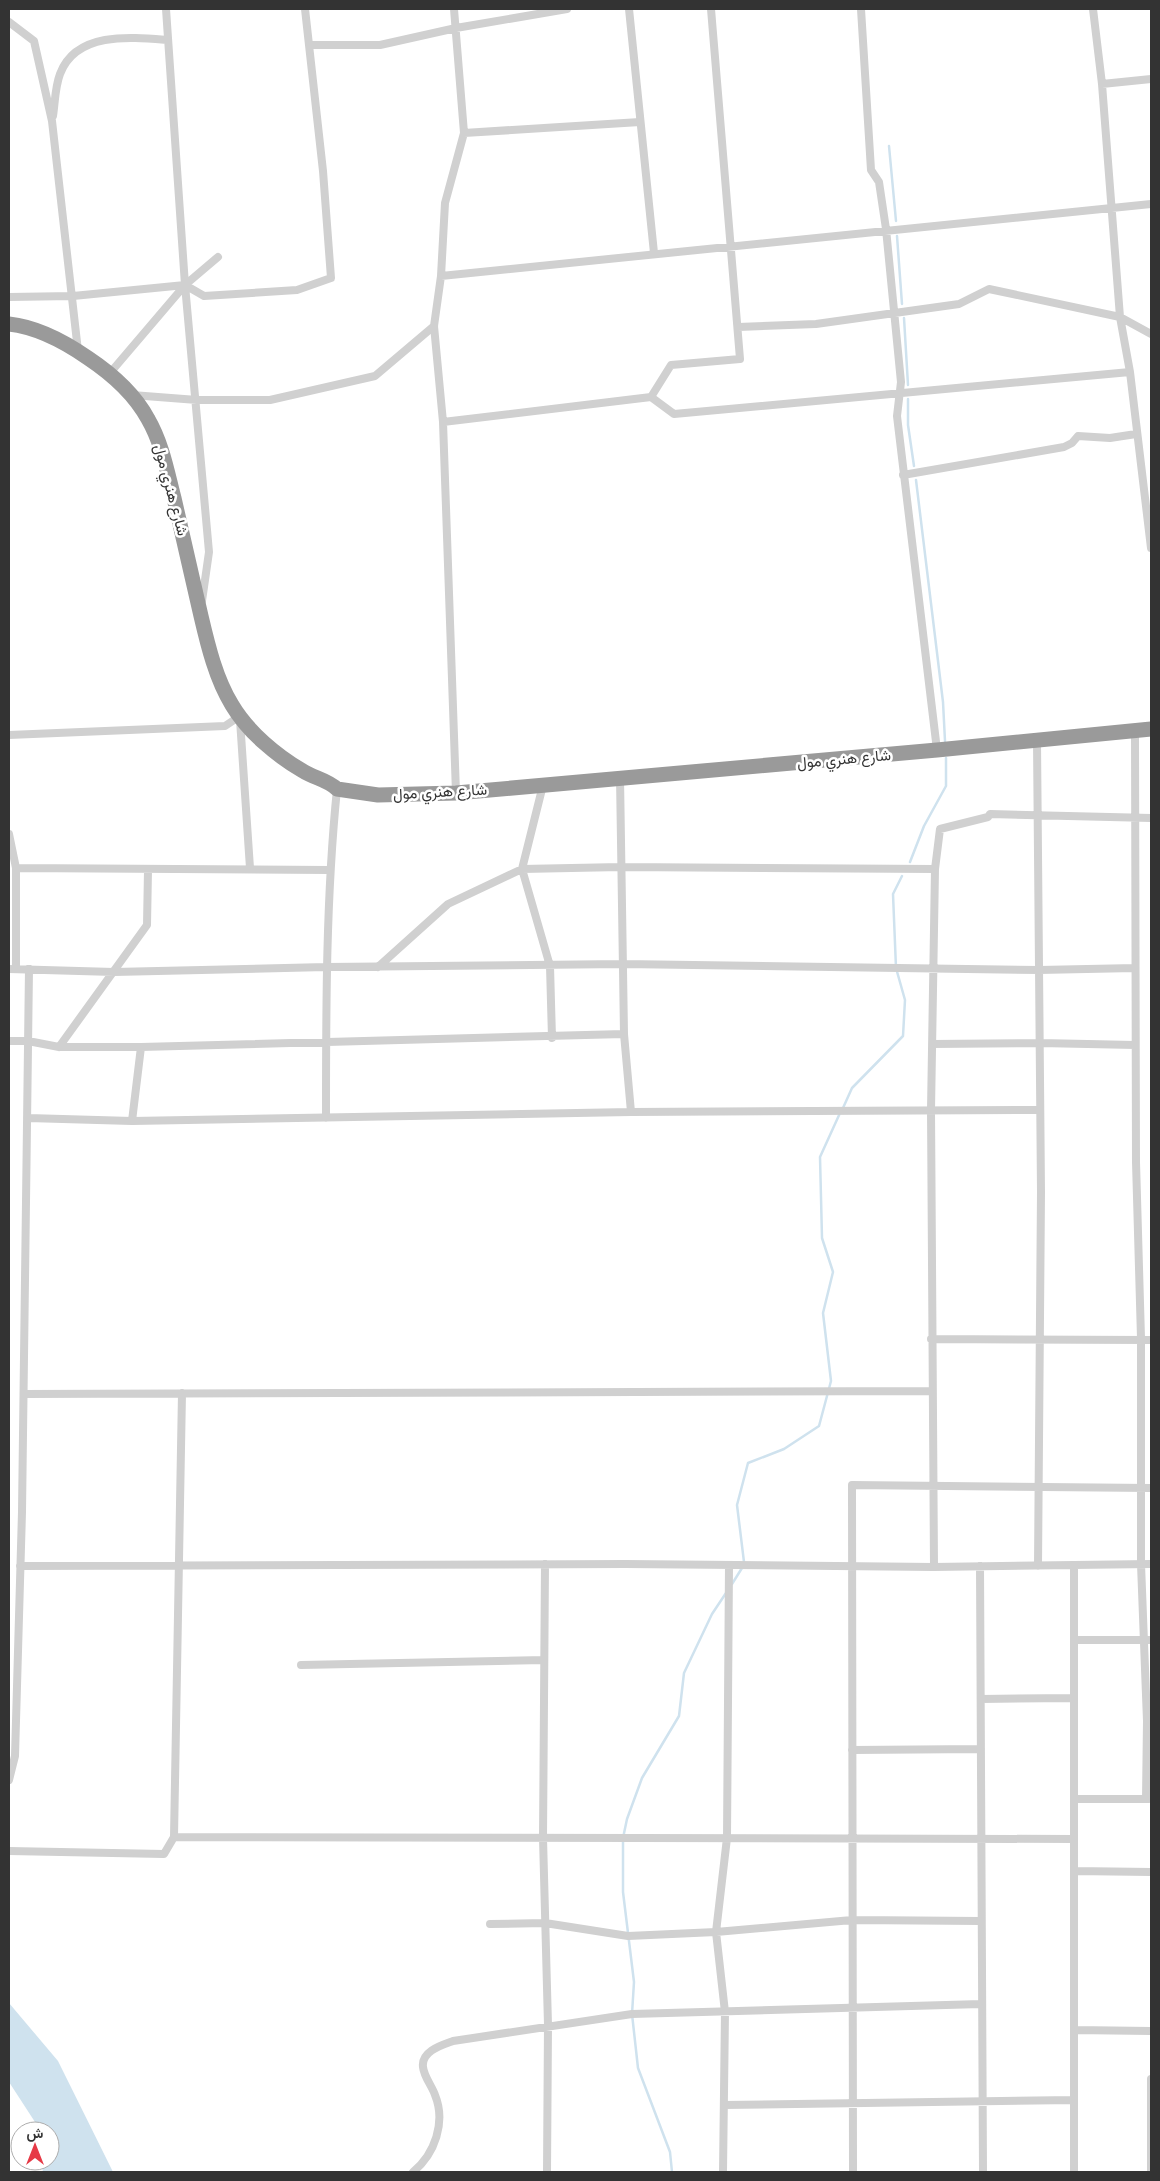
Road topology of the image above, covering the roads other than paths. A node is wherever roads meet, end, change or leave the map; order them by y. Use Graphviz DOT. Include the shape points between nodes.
graph roads {
  1 [pos="166,9"];
  2 [pos="304,9"];
  3 [pos="454,9"];
  4 [pos="562,9"];
  5 [pos="629,9"];
  6 [pos="712,9"];
  7 [pos="861,9"];
  8 [pos="1093,9"];
  9 [pos="9,22"];
  10 [pos="456,28"];
  11 [pos="168,40"];
  12 [pos="309,45"];
  13 [pos="1151,79"];
  14 [pos="1102,84"];
  15 [pos="52,121"];
  16 [pos="640,122"];
  17 [pos="464,133"];
  18 [pos="1151,204"];
  19 [pos="1112,208"];
  20 [pos="886,230"];
  21 [pos="731,245"];
  22 [pos="654,253"];
  23 [pos="218,257"];
  24 [pos="441,276"];
  25 [pos="185,285"];
  26 [pos="73,296"];
  27 [pos="9,297"];
  28 [pos="894,312"];
  29 [pos="1120,317"];
  30 [pos="9,324"];
  31 [pos="434,326"];
  32 [pos="738,327"];
  33 [pos="1151,334"];
  34 [pos="78,351"];
  35 [pos="1130,372"];
  36 [pos="110,373"];
  37 [pos="900,393"];
  38 [pos="132,395"];
  39 [pos="652,397"];
  40 [pos="197,400"];
  41 [pos="443,422"];
  42 [pos="1136,434"];
  43 [pos="1151,474"];
  44 [pos="903,475"];
  45 [pos="1142,475"];
  46 [pos="1151,548"];
  47 [pos="200,613"];
  48 [pos="240,716"];
  49 [pos="1151,729"];
  50 [pos="1134,731"];
  51 [pos="9,735"];
  52 [pos="1037,741"];
  53 [pos="937,750"];
  54 [pos="620,777"];
  55 [pos="543,785"];
  56 [pos="337,789"];
  57 [pos="456,793"];
  58 [pos="1037,815"];
  59 [pos="1134,818"];
  60 [pos="1151,818"];
  61 [pos="9,834"];
  62 [pos="621,867"];
  63 [pos="16,868"];
  64 [pos="250,868"];
  65 [pos="522,869"];
  66 [pos="148,870"];
  67 [pos="329,870"];
  68 [pos="935,870"];
  69 [pos="623,964"];
  70 [pos="378,966"];
  71 [pos="550,966"];
  72 [pos="326,967"];
  73 [pos="1135,968"];
  74 [pos="12,969"];
  75 [pos="29,969"];
  76 [pos="933,969"];
  77 [pos="1039,970"];
  78 [pos="114,972"];
  79 [pos="624,1034"];
  80 [pos="552,1038"];
  81 [pos="28,1041"];
  82 [pos="326,1041"];
  83 [pos="9,1042"];
  84 [pos="1040,1043"];
  85 [pos="932,1044"];
  86 [pos="1135,1045"];
  87 [pos="59,1047"];
  88 [pos="141,1047"];
  89 [pos="931,1110"];
  90 [pos="1040,1110"];
  91 [pos="631,1112"];
  92 [pos="28,1118"];
  93 [pos="326,1118"];
  94 [pos="132,1121"];
  95 [pos="1141,1338"];
  96 [pos="932,1339"];
  97 [pos="1039,1339"];
  98 [pos="1151,1340"];
  99 [pos="932,1391"];
  100 [pos="182,1393"];
  101 [pos="24,1394"];
  102 [pos="933,1486"];
  103 [pos="1040,1487"];
  104 [pos="1141,1488"];
  105 [pos="1151,1488"];
  106 [pos="545,1564"];
  107 [pos="1141,1564"];
  108 [pos="1151,1564"];
  109 [pos="1074,1565"];
  110 [pos="20,1566"];
  111 [pos="179,1566"];
  112 [pos="729,1566"];
  113 [pos="852,1566"];
  114 [pos="980,1566"];
  115 [pos="1038,1566"];
  116 [pos="934,1567"];
  117 [pos="1074,1640"];
  118 [pos="1148,1640"];
  119 [pos="544,1660"];
  120 [pos="301,1665"];
  121 [pos="1074,1698"];
  122 [pos="981,1699"];
  123 [pos="1149,1721"];
  124 [pos="981,1749"];
  125 [pos="852,1750"];
  126 [pos="9,1780"];
  127 [pos="1074,1799"];
  128 [pos="1149,1799"];
  129 [pos="174,1837"];
  130 [pos="543,1838"];
  131 [pos="727,1838"];
  132 [pos="852,1838"];
  133 [pos="980,1838"];
  134 [pos="1074,1839"];
  135 [pos="9,1851"];
  136 [pos="1074,1871"];
  137 [pos="1151,1872"];
  138 [pos="852,1920"];
  139 [pos="980,1922"];
  140 [pos="545,1923"];
  141 [pos="490,1924"];
  142 [pos="716,1932"];
  143 [pos="981,2004"];
  144 [pos="852,2008"];
  145 [pos="725,2012"];
  146 [pos="548,2026"];
  147 [pos="1074,2030"];
  148 [pos="1151,2032"];
  149 [pos="1151,2079"];
  150 [pos="1074,2100"];
  151 [pos="854,2102"];
  152 [pos="982,2102"];
  153 [pos="724,2104"];
  154 [pos="1151,2109"];
  155 [pos="413,2172"];
  156 [pos="547,2172"];
  157 [pos="723,2172"];
  158 [pos="853,2172"];
  159 [pos="983,2172"];
  160 [pos="1074,2172"];
  161 [pos="1150,2172"];
  1 -- 11 [label="street"];
  2 -- 12 [label="street"];
  3 -- 10 [label="street"];
  4 -- 10 [label="street"];
  5 -- 16 [label="street"];
  6 -- 21 [label="street"];
  7 -- 20 [label="street" via="871,170 879,182"];
  8 -- 14 [label="street"];
  9 -- 15 [label="street" via="34,41"];
  10 -- 12 [label="street" via="380,44"];
  10 -- 17 [label="street"];
  11 -- 15 [label="street" via="125,36 99,41 73,54 60,73"];
  11 -- 25 [label="street"];
  12 -- 25 [label="street" via="331,278 296,290 204,296"];
  13 -- 14 [label="street"];
  14 -- 19 [label="street"];
  15 -- 26 [label="street"];
  16 -- 17 [label="street"];
  16 -- 22 [label="street"];
  17 -- 24 [label="street" via="445,203"];
  18 -- 19 [label="street"];
  19 -- 20 [label="street"];
  19 -- 29 [label="street"];
  20 -- 21 [label="street"];
  20 -- 28 [label="street"];
  21 -- 22 [label="street"];
  21 -- 32 [label="street"];
  22 -- 24 [label="street"];
  23 -- 25 [label="street"];
  24 -- 31 [label="street"];
  25 -- 26 [label="street"];
  25 -- 36 [label="street"];
  25 -- 40 [label="street"];
  26 -- 27 [label="street"];
  26 -- 34 [label="street"];
  28 -- 29 [label="street" via="959,304 989,289"];
  28 -- 32 [label="street" via="816,324"];
  28 -- 37 [label="street"];
  29 -- 33 [label="street"];
  29 -- 35 [label="street"];
  30 -- 34 [label="highway, شارع هنري مول" via="50,336"];
  31 -- 40 [label="street" via="375,376 270,400"];
  31 -- 41 [label="street"];
  32 -- 39 [label="street" via="740,359 671,365"];
  34 -- 36 [label="highway, شارع هنري مول"];
  35 -- 37 [label="street"];
  35 -- 42 [label="street"];
  36 -- 38 [label="highway, شارع هنري مول"];
  37 -- 39 [label="street" via="674,414"];
  37 -- 44 [label="street" via="897,416"];
  38 -- 40 [label="street"];
  38 -- 47 [label="highway, شارع هنري مول" via="147,417 161,448"];
  39 -- 41 [label="street"];
  40 -- 47 [label="street" via="209,552"];
  41 -- 57 [label="street"];
  42 -- 44 [label="street" via="1110,438 1078,436 1064,447"];
  42 -- 45 [label="street"];
  43 -- 45 [label="street"];
  44 -- 53 [label="street"];
  45 -- 46 [label="street"];
  47 -- 48 [label="highway, شارع هنري مول" via="225,692"];
  48 -- 51 [label="street" via="225,726"];
  48 -- 56 [label="highway, شارع هنري مول" via="276,752 304,772 333,784"];
  48 -- 64 [label="street"];
  49 -- 50 [label="highway, شارع هنري مول"];
  50 -- 52 [label="highway, شارع هنري مول"];
  50 -- 59 [label="street"];
  52 -- 53 [label="highway, شارع هنري مول"];
  52 -- 58 [label="street"];
  53 -- 54 [label="highway, شارع هنري مول"];
  54 -- 55 [label="highway, شارع هنري مول"];
  54 -- 62 [label="street"];
  55 -- 57 [label="highway, شارع هنري مول"];
  55 -- 65 [label="street"];
  56 -- 57 [label="highway, شارع هنري مول" via="378,795"];
  56 -- 67 [label="street"];
  58 -- 59 [label="street"];
  58 -- 68 [label="street" via="990,814 940,829"];
  58 -- 77 [label="street"];
  59 -- 60 [label="street"];
  59 -- 73 [label="street"];
  61 -- 63 [label="street"];
  62 -- 65 [label="street"];
  62 -- 68 [label="street"];
  62 -- 69 [label="street"];
  63 -- 66 [label="street"];
  63 -- 74 [label="street"];
  64 -- 66 [label="street"];
  64 -- 67 [label="street"];
  65 -- 70 [label="street" via="448,904"];
  65 -- 71 [label="street"];
  66 -- 78 [label="street" via="147,925"];
  67 -- 72 [label="street"];
  68 -- 76 [label="street"];
  69 -- 71 [label="street"];
  69 -- 76 [label="street"];
  69 -- 79 [label="street"];
  70 -- 71 [label="street"];
  70 -- 72 [label="street"];
  71 -- 80 [label="street"];
  72 -- 78 [label="street"];
  72 -- 82 [label="street"];
  73 -- 77 [label="street"];
  73 -- 86 [label="street"];
  74 -- 75 [label="street"];
  75 -- 78 [label="street"];
  75 -- 81 [label="street"];
  76 -- 77 [label="street"];
  76 -- 85 [label="street"];
  77 -- 84 [label="street"];
  78 -- 87 [label="street"];
  79 -- 80 [label="street"];
  79 -- 91 [label="street"];
  80 -- 82 [label="street"];
  81 -- 83 [label="street"];
  81 -- 87 [label="street"];
  81 -- 92 [label="street"];
  82 -- 88 [label="street"];
  82 -- 93 [label="street"];
  84 -- 85 [label="street"];
  84 -- 86 [label="street"];
  84 -- 90 [label="street"];
  85 -- 89 [label="street"];
  86 -- 95 [label="street"];
  87 -- 88 [label="street"];
  88 -- 94 [label="street"];
  89 -- 90 [label="street"];
  89 -- 91 [label="street"];
  89 -- 96 [label="street"];
  90 -- 97 [label="street"];
  91 -- 93 [label="street"];
  92 -- 94 [label="street"];
  92 -- 101 [label="street"];
  93 -- 94 [label="street"];
  95 -- 97 [label="street"];
  95 -- 98 [label="street"];
  95 -- 104 [label="street"];
  96 -- 97 [label="street"];
  96 -- 99 [label="street"];
  97 -- 103 [label="street"];
  99 -- 100 [label="street"];
  99 -- 102 [label="street"];
  100 -- 101 [label="street"];
  100 -- 111 [label="street"];
  101 -- 110 [label="street"];
  102 -- 103 [label="street"];
  102 -- 113 [label="street" via="852,1485"];
  102 -- 116 [label="street"];
  103 -- 104 [label="street"];
  103 -- 115 [label="street"];
  104 -- 105 [label="street"];
  104 -- 107 [label="street"];
  106 -- 111 [label="street"];
  106 -- 112 [label="street"];
  106 -- 119 [label="street"];
  107 -- 108 [label="street"];
  107 -- 109 [label="street"];
  107 -- 118 [label="street"];
  109 -- 115 [label="street"];
  109 -- 117 [label="street"];
  110 -- 111 [label="street"];
  110 -- 126 [label="street" via="15,1756"];
  111 -- 129 [label="street"];
  112 -- 113 [label="street"];
  112 -- 131 [label="street"];
  113 -- 116 [label="street"];
  113 -- 125 [label="street"];
  114 -- 115 [label="street"];
  114 -- 116 [label="street"];
  114 -- 122 [label="street"];
  117 -- 118 [label="street"];
  117 -- 121 [label="street"];
  118 -- 123 [label="street"];
  119 -- 120 [label="street"];
  119 -- 130 [label="street"];
  121 -- 122 [label="street"];
  121 -- 127 [label="street"];
  122 -- 124 [label="street"];
  123 -- 128 [label="street"];
  124 -- 125 [label="street"];
  124 -- 133 [label="street"];
  125 -- 132 [label="street"];
  127 -- 128 [label="street"];
  127 -- 134 [label="street"];
  129 -- 130 [label="street"];
  129 -- 135 [label="street" via="164,1854"];
  130 -- 131 [label="street"];
  130 -- 140 [label="street"];
  131 -- 132 [label="street"];
  131 -- 142 [label="street"];
  132 -- 133 [label="street"];
  132 -- 138 [label="street"];
  133 -- 134 [label="street"];
  133 -- 139 [label="street"];
  134 -- 136 [label="street"];
  136 -- 137 [label="street"];
  136 -- 147 [label="street"];
  138 -- 139 [label="street"];
  138 -- 142 [label="street"];
  138 -- 144 [label="street"];
  139 -- 143 [label="street"];
  140 -- 141 [label="street"];
  140 -- 142 [label="street" via="628,1936"];
  140 -- 146 [label="street"];
  142 -- 145 [label="street"];
  143 -- 144 [label="street"];
  143 -- 152 [label="street"];
  144 -- 145 [label="street"];
  144 -- 151 [label="street"];
  145 -- 146 [label="street" via="632,2014"];
  145 -- 153 [label="street"];
  146 -- 155 [label="street" via="453,2041 437,2046 425,2058 423,2066 440,2108 440,2124 437,2137 421,2165"];
  146 -- 156 [label="street"];
  147 -- 148 [label="street"];
  147 -- 150 [label="street"];
  149 -- 154 [label="street"];
  150 -- 152 [label="street"];
  150 -- 160 [label="street"];
  151 -- 152 [label="street"];
  151 -- 153 [label="street"];
  151 -- 158 [label="street"];
  152 -- 159 [label="street"];
  153 -- 157 [label="street"];
  154 -- 161 [label="street"];
}
